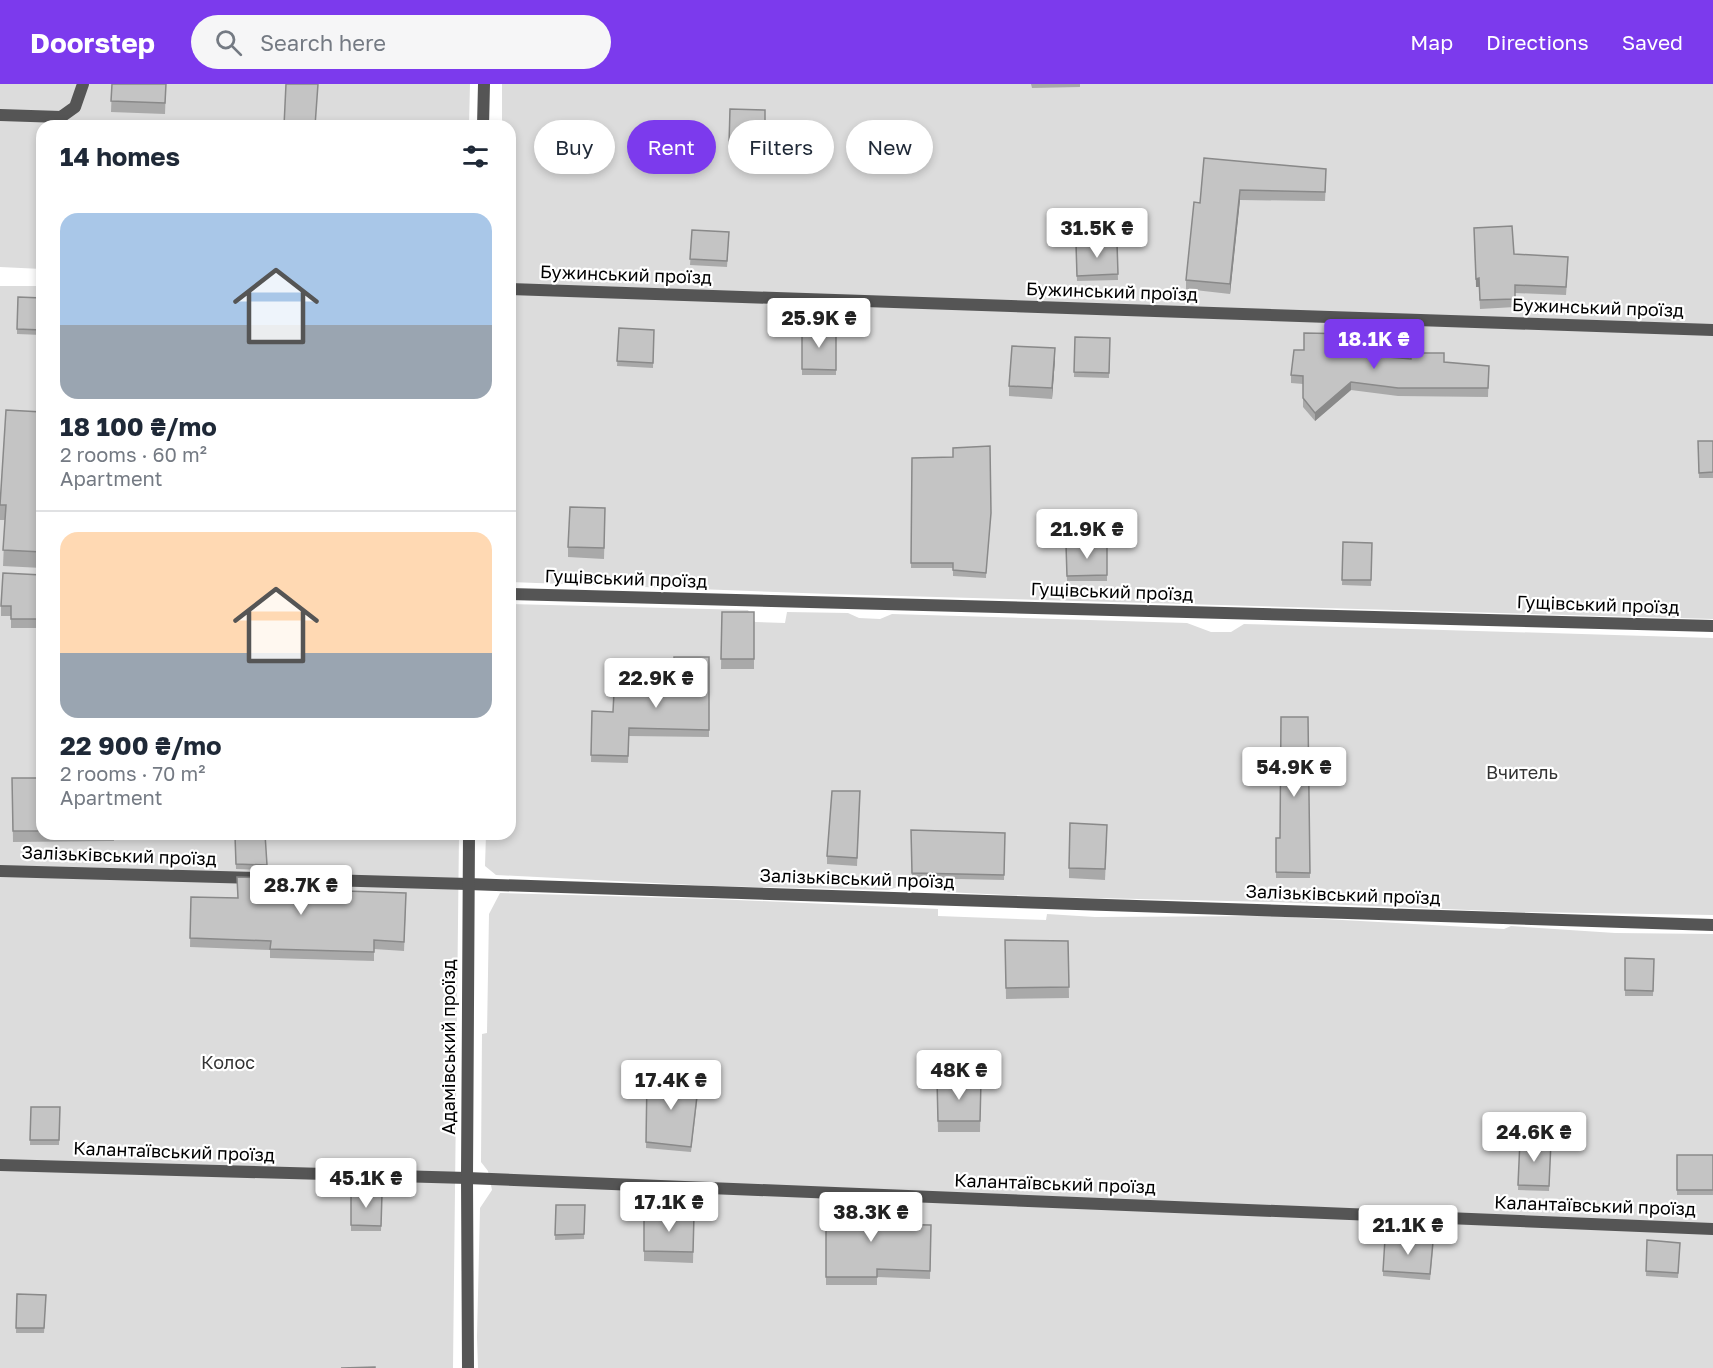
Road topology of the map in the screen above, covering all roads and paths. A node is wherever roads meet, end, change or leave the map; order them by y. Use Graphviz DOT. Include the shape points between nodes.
graph roads {
  1 [pos="83,84"];
  2 [pos="484,84"];
  3 [pos="0,115"];
  4 [pos="483,120"];
  5 [pos="516,289"];
  6 [pos="1713,330"];
  7 [pos="516,594"];
  8 [pos="1713,626"];
  9 [pos="469,840"];
  10 [pos="0,871"];
  11 [pos="468,884"];
  12 [pos="1713,925"];
  13 [pos="0,1165"];
  14 [pos="467,1178"];
  15 [pos="1713,1229"];
  16 [pos="468,1368"];
  1 -- 3 [label="lane" via="75,107 61,117"];
  2 -- 4 [label="lane"];
  5 -- 6 [label="lane, Бужинський проїзд"];
  7 -- 8 [label="lane, Гущівський проїзд"];
  9 -- 11 [label="lane, Адамівський проїзд"];
  10 -- 11 [label="lane, Залізьківський проїзд"];
  11 -- 12 [label="lane, Залізьківський проїзд"];
  11 -- 14 [label="lane, Адамівський проїзд"];
  13 -- 14 [label="lane, Калантаївський проїзд"];
  14 -- 15 [label="lane, Калантаївський проїзд"];
  14 -- 16 [label="lane, Адамівський проїзд"];
}
